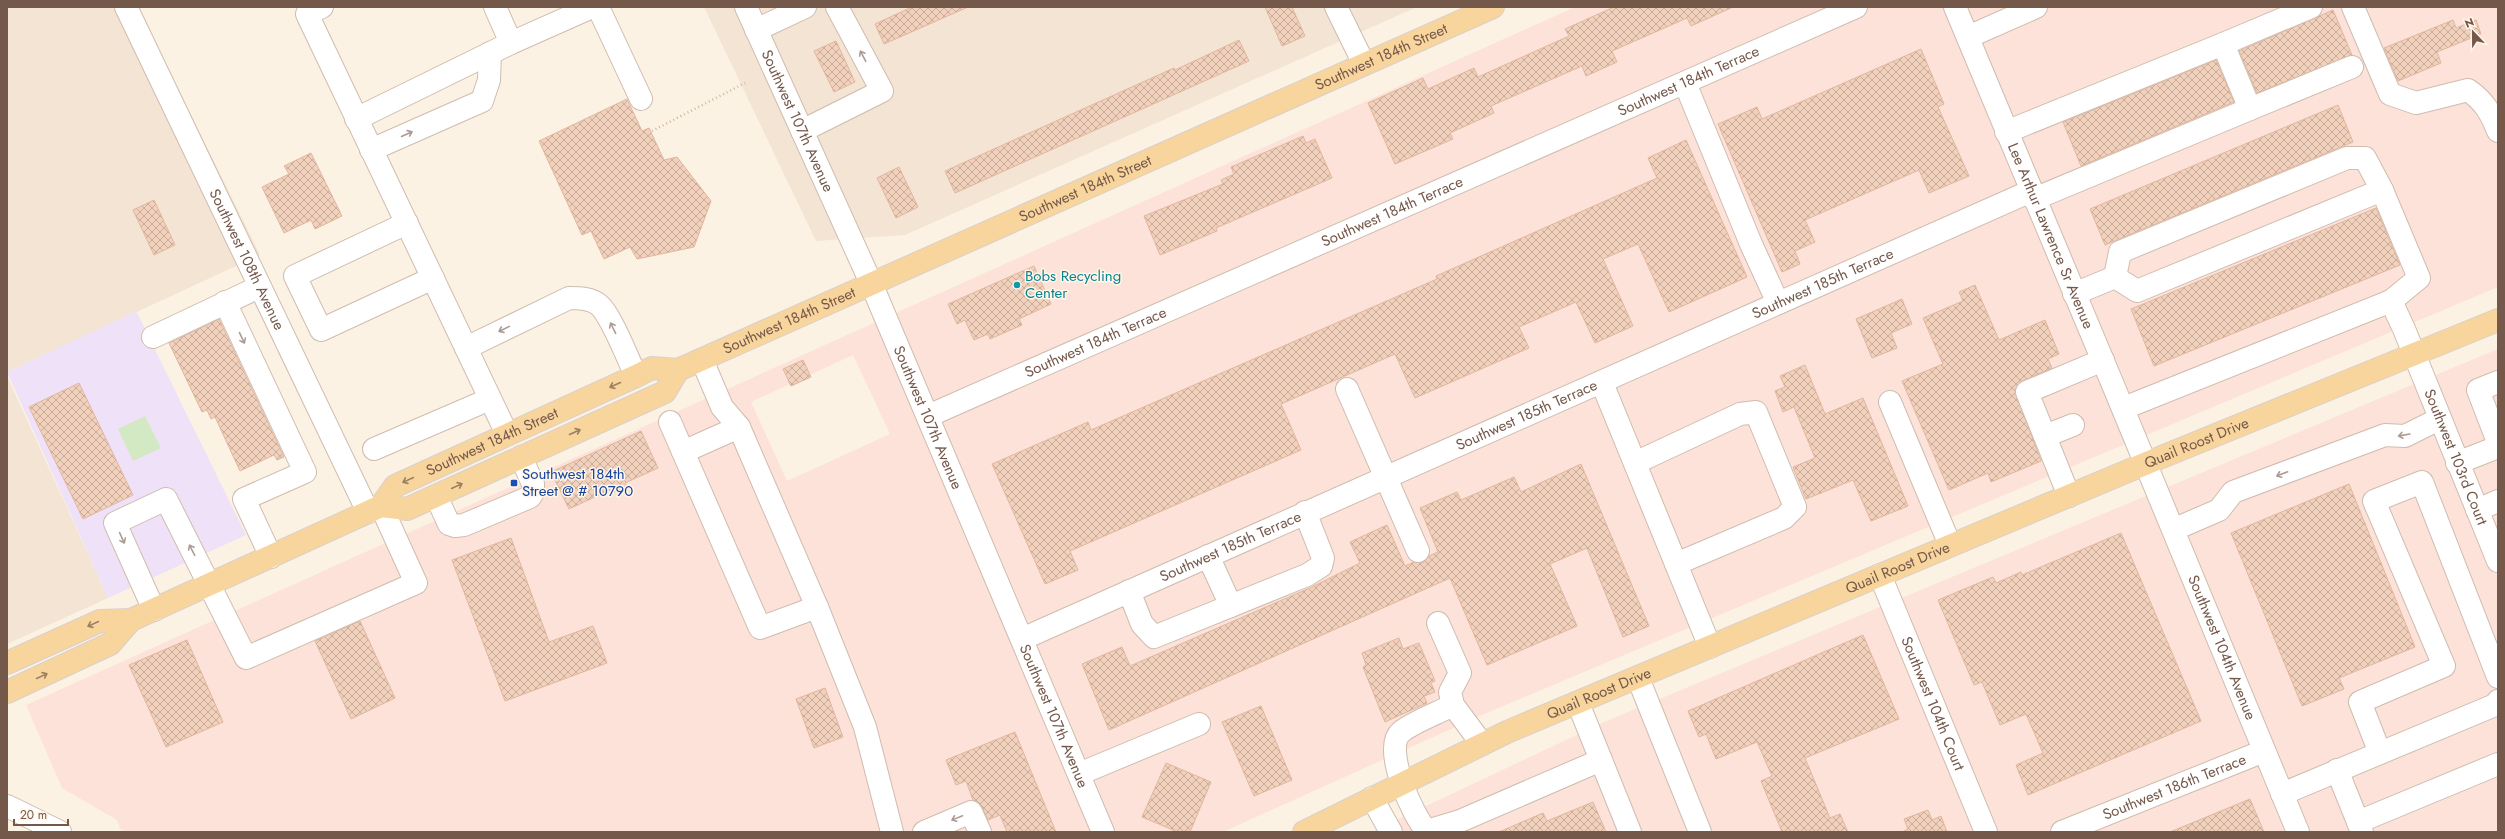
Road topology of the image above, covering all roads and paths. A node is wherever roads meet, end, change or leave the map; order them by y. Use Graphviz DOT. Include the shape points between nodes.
graph roads {
  1 [pos="126,7"];
  2 [pos="322,7"];
  3 [pos="495,7"];
  4 [pos="592,7"];
  5 [pos="598,7"];
  6 [pos="746,7"];
  7 [pos="805,7"];
  8 [pos="837,7"];
  9 [pos="1336,7"];
  10 [pos="1493,7"];
  11 [pos="1856,7"];
  12 [pos="2012,7"];
  13 [pos="2036,7"];
  14 [pos="2311,7"];
  15 [pos="2353,7"];
  16 [pos="1962,23"];
  17 [pos="756,30"];
  18 [pos="511,43"];
  19 [pos="2223,44"];
  20 [pos="490,53"];
  21 [pos="1364,64"];
  22 [pos="2352,67"];
  23 [pos="745,83"];
  24 [pos="1685,83"];
  25 [pos="641,99"];
  26 [pos="2250,109"];
  27 [pos="356,119"];
  28 [pos="652,131"];
  29 [pos="802,131"];
  30 [pos="2498,131"];
  31 [pos="2006,132"];
  32 [pos="371,150"];
  33 [pos="2382,190"];
  34 [pos="2033,195"];
  35 [pos="407,224"];
  36 [pos="433,278"];
  37 [pos="2115,278"];
  38 [pos="871,283"];
  39 [pos="259,286"];
  40 [pos="2074,294"];
  41 [pos="2391,301"];
  42 [pos="225,302"];
  43 [pos="1778,303"];
  44 [pos="2498,320"];
  45 [pos="153,337"];
  46 [pos="466,348"];
  47 [pos="2414,354"];
  48 [pos="702,360"];
  49 [pos="2103,360"];
  50 [pos="678,370"];
  51 [pos="636,376"];
  52 [pos="2498,382"];
  53 [pos="1602,383"];
  54 [pos="1347,389"];
  55 [pos="490,399"];
  56 [pos="1890,402"];
  57 [pos="2124,408"];
  58 [pos="928,416"];
  59 [pos="2440,419"];
  60 [pos="670,422"];
  61 [pos="2073,425"];
  62 [pos="739,427"];
  63 [pos="506,434"];
  64 [pos="2045,436"];
  65 [pos="2498,442"];
  66 [pos="2498,447"];
  67 [pos="374,449"];
  68 [pos="683,452"];
  69 [pos="521,457"];
  70 [pos="1635,463"];
  71 [pos="2147,463"];
  72 [pos="2457,463"];
  73 [pos="1385,477"];
  74 [pos="436,496"];
  75 [pos="2069,496"];
  76 [pos="2498,501"];
  77 [pos="375,509"];
  78 [pos="2477,510"];
  79 [pos="1305,512"];
  80 [pos="2175,529"];
  81 [pos="1950,546"];
  82 [pos="1418,551"];
  83 [pos="1208,556"];
  84 [pos="271,557"];
  85 [pos="2498,561"];
  86 [pos="1676,564"];
  87 [pos="1880,575"];
  88 [pos="210,584"];
  89 [pos="1129,591"];
  90 [pos="1231,606"];
  91 [pos="817,607"];
  92 [pos="154,610"];
  93 [pos="131,620"];
  94 [pos="1438,623"];
  95 [pos="1022,639"];
  96 [pos="1710,647"];
  97 [pos="7,663"];
  98 [pos="2498,677"];
  99 [pos="1638,678"];
  100 [pos="7,692"];
  101 [pos="1578,703"];
  102 [pos="1453,705"];
  103 [pos="2497,706"];
  104 [pos="1199,724"];
  105 [pos="1482,744"];
  106 [pos="2264,751"];
  107 [pos="2380,752"];
  108 [pos="1601,760"];
  109 [pos="2498,764"];
  110 [pos="2337,770"];
  111 [pos="1079,774"];
  112 [pos="1402,783"];
  113 [pos="2282,794"];
  114 [pos="1372,798"];
  115 [pos="7,806"];
  116 [pos="2360,827"];
  117 [pos="60,832"];
  118 [pos="892,832"];
  119 [pos="924,832"];
  120 [pos="980,832"];
  121 [pos="1103,832"];
  122 [pos="1304,832"];
  123 [pos="1391,832"];
  124 [pos="1427,832"];
  125 [pos="1630,832"];
  126 [pos="1700,832"];
  127 [pos="1986,832"];
  128 [pos="2062,832"];
  129 [pos="2298,832"];
  1 -- 39 [label="street, Southwest 108th Avenue"];
  2 -- 27 [label="street" via="307,14"];
  3 -- 18 [label="street"];
  4 -- 18 [label="street"];
  5 -- 25 [label="street"];
  6 -- 17 [label="street, Southwest 107th Avenue"];
  7 -- 17 [label="street"];
  29 -- 8 [label="street, one-way" via="882,91"];
  9 -- 21 [label="street"];
  10 -- 21 [label="main road, Southwest 184th Street"];
  11 -- 24 [label="street, Southwest 184th Terrace"];
  12 -- 16 [label="street"];
  13 -- 16 [label="street"];
  14 -- 19 [label="street"];
  15 -- 30 [label="street" via="2390,94 2416,103 2468,90 2480,98 2490,111"];
  16 -- 31 [label="street, Lee Arthur Lawrence Sr Avenue"];
  17 -- 29 [label="street, Southwest 107th Avenue"];
  18 -- 20 [label="street"];
  19 -- 26 [label="street"];
  19 -- 31 [label="street"];
  20 -- 27 [label="street"];
  32 -- 20 [label="street, one-way" via="482,101 489,80"];
  21 -- 38 [label="main road, Southwest 184th Street"];
  22 -- 26 [label="street, Southwest 185th Terrace"];
  23 -- 28 [label="path"];
  24 -- 43 [label="street" via="1750,244"];
  24 -- 58 [label="street, Southwest 184th Terrace"];
  26 -- 34 [label="street, Southwest 185th Terrace"];
  27 -- 32 [label="street"];
  29 -- 38 [label="street, Southwest 107th Avenue"];
  31 -- 34 [label="street, Lee Arthur Lawrence Sr Avenue"];
  32 -- 35 [label="street"];
  33 -- 37 [label="street" via="2138,291"];
  33 -- 37 [label="street" via="2366,158 2347,158 2120,252"];
  33 -- 41 [label="street" via="2419,278"];
  34 -- 40 [label="street, Lee Arthur Lawrence Sr Avenue"];
  34 -- 43 [label="street, Southwest 185th Terrace"];
  35 -- 36 [label="street"];
  35 -- 36 [label="street" via="295,276 321,330"];
  36 -- 46 [label="street"];
  37 -- 40 [label="street"];
  38 -- 48 [label="main road, Southwest 184th Street"];
  38 -- 58 [label="street, Southwest 107th Avenue"];
  39 -- 42 [label="street"];
  39 -- 77 [label="street, Southwest 108th Avenue"];
  40 -- 49 [label="street, Lee Arthur Lawrence Sr Avenue"];
  41 -- 47 [label="street, Southwest 103rd Court"];
  41 -- 57 [label="street"];
  42 -- 45 [label="street"];
  42 -- 84 [label="street, one-way" via="305,472 244,499"];
  43 -- 53 [label="street, Southwest 185th Terrace"];
  44 -- 47 [label="main road, Quail Roost Drive"];
  51 -- 46 [label="street, one-way" via="599,304 585,298 569,298"];
  46 -- 55 [label="street"];
  47 -- 59 [label="street, Southwest 103rd Court"];
  47 -- 71 [label="main road, Quail Roost Drive"];
  48 -- 50 [label="main road, Southwest 184th Street"];
  48 -- 62 [label="street" via="722,407"];
  49 -- 57 [label="street, Lee Arthur Lawrence Sr Avenue"];
  49 -- 64 [label="street" via="2027,392"];
  50 -- 51 [label="main road, Southwest 184th Street" via="652,368"];
  69 -- 50 [label="main road, Southwest 184th Street, one-way" via="665,392"];
  51 -- 63 [label="main road, Southwest 184th Street, one-way"];
  52 -- 65 [label="street" via="2478,390"];
  53 -- 70 [label="street"];
  53 -- 73 [label="street, Southwest 185th Terrace"];
  54 -- 73 [label="street"];
  55 -- 63 [label="street"];
  55 -- 67 [label="street"];
  56 -- 81 [label="street"];
  57 -- 71 [label="street, Lee Arthur Lawrence Sr Avenue"];
  58 -- 95 [label="street, Southwest 107th Avenue"];
  59 -- 72 [label="street, Southwest 103rd Court"];
  59 -- 80 [label="street, one-way" via="2405,436 2385,435 2233,492 2219,510"];
  60 -- 68 [label="street"];
  61 -- 64 [label="street"];
  62 -- 68 [label="street"];
  62 -- 91 [label="street"];
  63 -- 77 [label="main road, Southwest 184th Street, one-way" via="395,486"];
  64 -- 75 [label="street"];
  66 -- 72 [label="street"];
  68 -- 91 [label="street" via="760,628"];
  74 -- 69 [label="main road, Southwest 184th Street, one-way"];
  69 -- 74 [label="street" via="533,484 534,492 530,497 464,525 455,526 449,524"];
  70 -- 86 [label="street"];
  70 -- 86 [label="street" via="1740,414 1756,412 1795,507 1784,518"];
  71 -- 75 [label="main road, Quail Roost Drive"];
  71 -- 80 [label="street, Southwest 104th Avenue"];
  72 -- 78 [label="street, Southwest 103rd Court"];
  73 -- 79 [label="street, Southwest 185th Terrace"];
  73 -- 82 [label="street"];
  74 -- 77 [label="main road, Southwest 184th Street" via="407,509"];
  75 -- 81 [label="main road, Quail Roost Drive"];
  76 -- 78 [label="street"];
  77 -- 84 [label="main road"];
  77 -- 88 [label="street, Southwest 108th Avenue" via="416,584 246,658"];
  78 -- 85 [label="street, Southwest 103rd Court"];
  79 -- 83 [label="street, Southwest 185th Terrace"];
  79 -- 90 [label="street" via="1324,558 1321,566 1307,575"];
  80 -- 106 [label="street, Southwest 104th Avenue"];
  81 -- 87 [label="main road, Quail Roost Drive"];
  83 -- 89 [label="street, Southwest 185th Terrace"];
  83 -- 90 [label="street"];
  84 -- 88 [label="main road"];
  86 -- 96 [label="street"];
  87 -- 96 [label="main road, Quail Roost Drive"];
  87 -- 127 [label="street, Southwest 104th Court"];
  88 -- 92 [label="main road"];
  88 -- 92 [label="street, one-way" via="166,498 115,523"];
  89 -- 90 [label="street" via="1142,624 1154,637"];
  89 -- 95 [label="street, Southwest 185th Terrace"];
  91 -- 118 [label="street" via="865,727"];
  92 -- 93 [label="main road"];
  93 -- 97 [label="main road, one-way" via="100,620"];
  100 -- 93 [label="main road, one-way" via="110,644"];
  94 -- 102 [label="street" via="1460,673 1450,692"];
  95 -- 111 [label="street, Southwest 107th Avenue"];
  96 -- 99 [label="main road, Quail Roost Drive"];
  98 -- 107 [label="street" via="2422,482 2374,501 2444,666 2360,702"];
  99 -- 101 [label="main road, Quail Roost Drive"];
  99 -- 126 [label="street"];
  101 -- 105 [label="main road, Quail Roost Drive"];
  101 -- 108 [label="street"];
  102 -- 105 [label="street"];
  102 -- 112 [label="street" via="1400,733 1393,747"];
  103 -- 107 [label="street"];
  104 -- 111 [label="street"];
  105 -- 112 [label="main road, Quail Roost Drive"];
  106 -- 113 [label="street, Southwest 104th Avenue"];
  106 -- 128 [label="street, Southwest 186th Terrace"];
  107 -- 110 [label="street"];
  108 -- 124 [label="street" via="1460,821"];
  108 -- 125 [label="street"];
  109 -- 116 [label="street"];
  110 -- 113 [label="street"];
  110 -- 116 [label="street"];
  111 -- 121 [label="street, Southwest 107th Avenue"];
  112 -- 114 [label="main road, Quail Roost Drive"];
  112 -- 124 [label="street" via="1420,824"];
  113 -- 129 [label="street, Southwest 104th Avenue"];
  114 -- 122 [label="main road, Quail Roost Drive"];
  114 -- 123 [label="street"];
  115 -- 117 [label="street"];
  120 -- 119 [label="street, one-way" via="972,812"];
}
